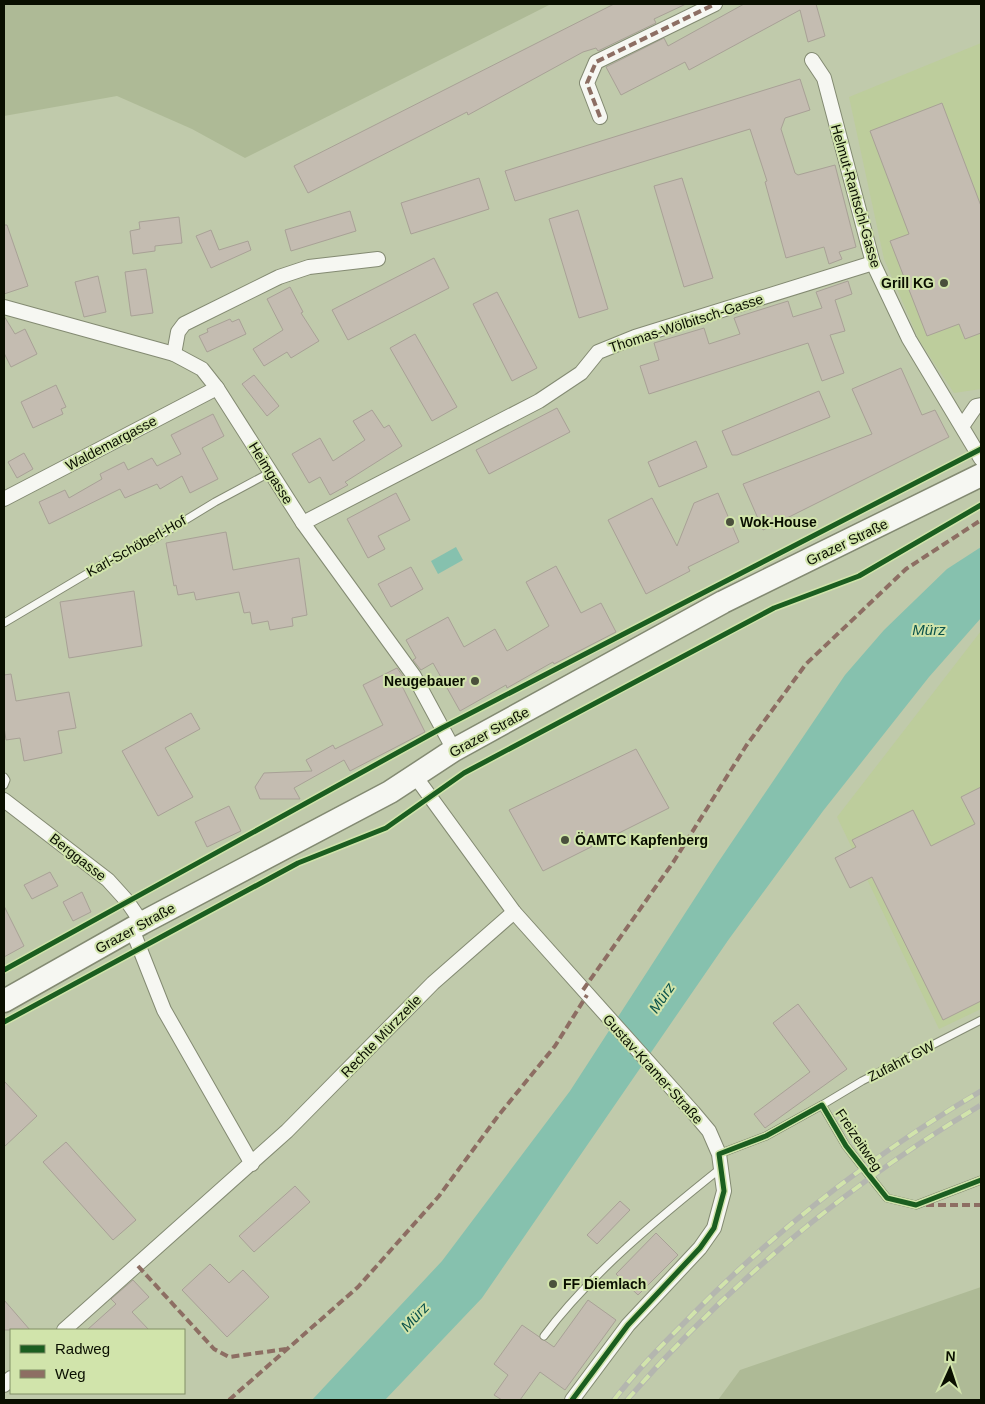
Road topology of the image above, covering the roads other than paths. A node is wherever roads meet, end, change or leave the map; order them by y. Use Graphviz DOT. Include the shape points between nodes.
graph roads {
  1 [pos="715,4"];
  2 [pos="812,60"];
  3 [pos="600,117"];
  4 [pos="378,259"];
  5 [pos="873,263"];
  6 [pos="4,307"];
  7 [pos="174,354"];
  8 [pos="217,388"];
  9 [pos="981,405"];
  10 [pos="963,425"];
  11 [pos="981,459"];
  12 [pos="271,472"];
  13 [pos="981,475"];
  14 [pos="4,499"];
  15 [pos="303,523"];
  16 [pos="4,623"];
  17 [pos="454,750"];
  18 [pos="415,776"];
  19 [pos="4,777"];
  20 [pos="4,785"];
  21 [pos="4,800"];
  22 [pos="514,912"];
  23 [pos="137,926"];
  24 [pos="4,1000"];
  25 [pos="981,1020"];
  26 [pos="822,1105"];
  27 [pos="720,1161"];
  28 [pos="252,1164"];
  29 [pos="981,1180"];
  30 [pos="65,1329"];
  31 [pos="544,1336"];
  32 [pos="572,1400"];
  1 -- 3 [label="street" via="596,62 587,83"];
  2 -- 5 [label="street, Helmut-Rantschl-Gasse" via="824,78"];
  4 -- 7 [label="street" via="309,267 279,277 184,324 178,332"];
  5 -- 10 [label="street, Helmut-Rantschl-Gasse" via="909,339"];
  5 -- 15 [label="street, Thomas-Wölbitsch-Gasse" via="598,352 581,373 539,401"];
  6 -- 7 [label="street, Heimgasse"];
  7 -- 8 [label="street, Heimgasse" via="202,370"];
  8 -- 12 [label="street, Heimgasse"];
  8 -- 14 [label="street, Waldemargasse"];
  9 -- 10 [label="street" via="976,406"];
  10 -- 11 [label="street, Helmut-Rantschl-Gasse"];
  12 -- 15 [label="street, Heimgasse"];
  12 -- 16 [label="lane, Karl-Schöberl-Hof" via="156,538 110,560"];
  13 -- 17 [label="main road, Grazer Straße" via="723,602"];
  15 -- 17 [label="street, Heimgasse" via="414,676"];
  17 -- 18 [label="main road, Grazer Straße"];
  18 -- 22 [label="street, Gustav-Kramer-Straße"];
  18 -- 23 [label="main road, Grazer Straße" via="367,805"];
  19 -- 20 [label="lane"];
  21 -- 23 [label="street, Berggasse" via="108,880 127,901"];
  22 -- 27 [label="street, Gustav-Kramer-Straße" via="709,1131"];
  22 -- 28 [label="street, Rechte Mürzzeile" via="433,983"];
  23 -- 24 [label="main road, Grazer Straße"];
  23 -- 28 [label="street" via="164,1010"];
  25 -- 26 [label="lane, Zufahrt GW"];
  26 -- 27 [label="lane, Freizeitweg"];
  26 -- 29 [label="lane, Freizeitweg" via="846,1146 887,1198 916,1205"];
  27 -- 31 [label="lane, Freizeitweg" via="592,1280"];
  27 -- 32 [label="street, Gustav-Kramer-Straße" via="724,1191 709,1234 700,1248 628,1325"];
  28 -- 30 [label="street, Rechte Mürzzeile"];
}
